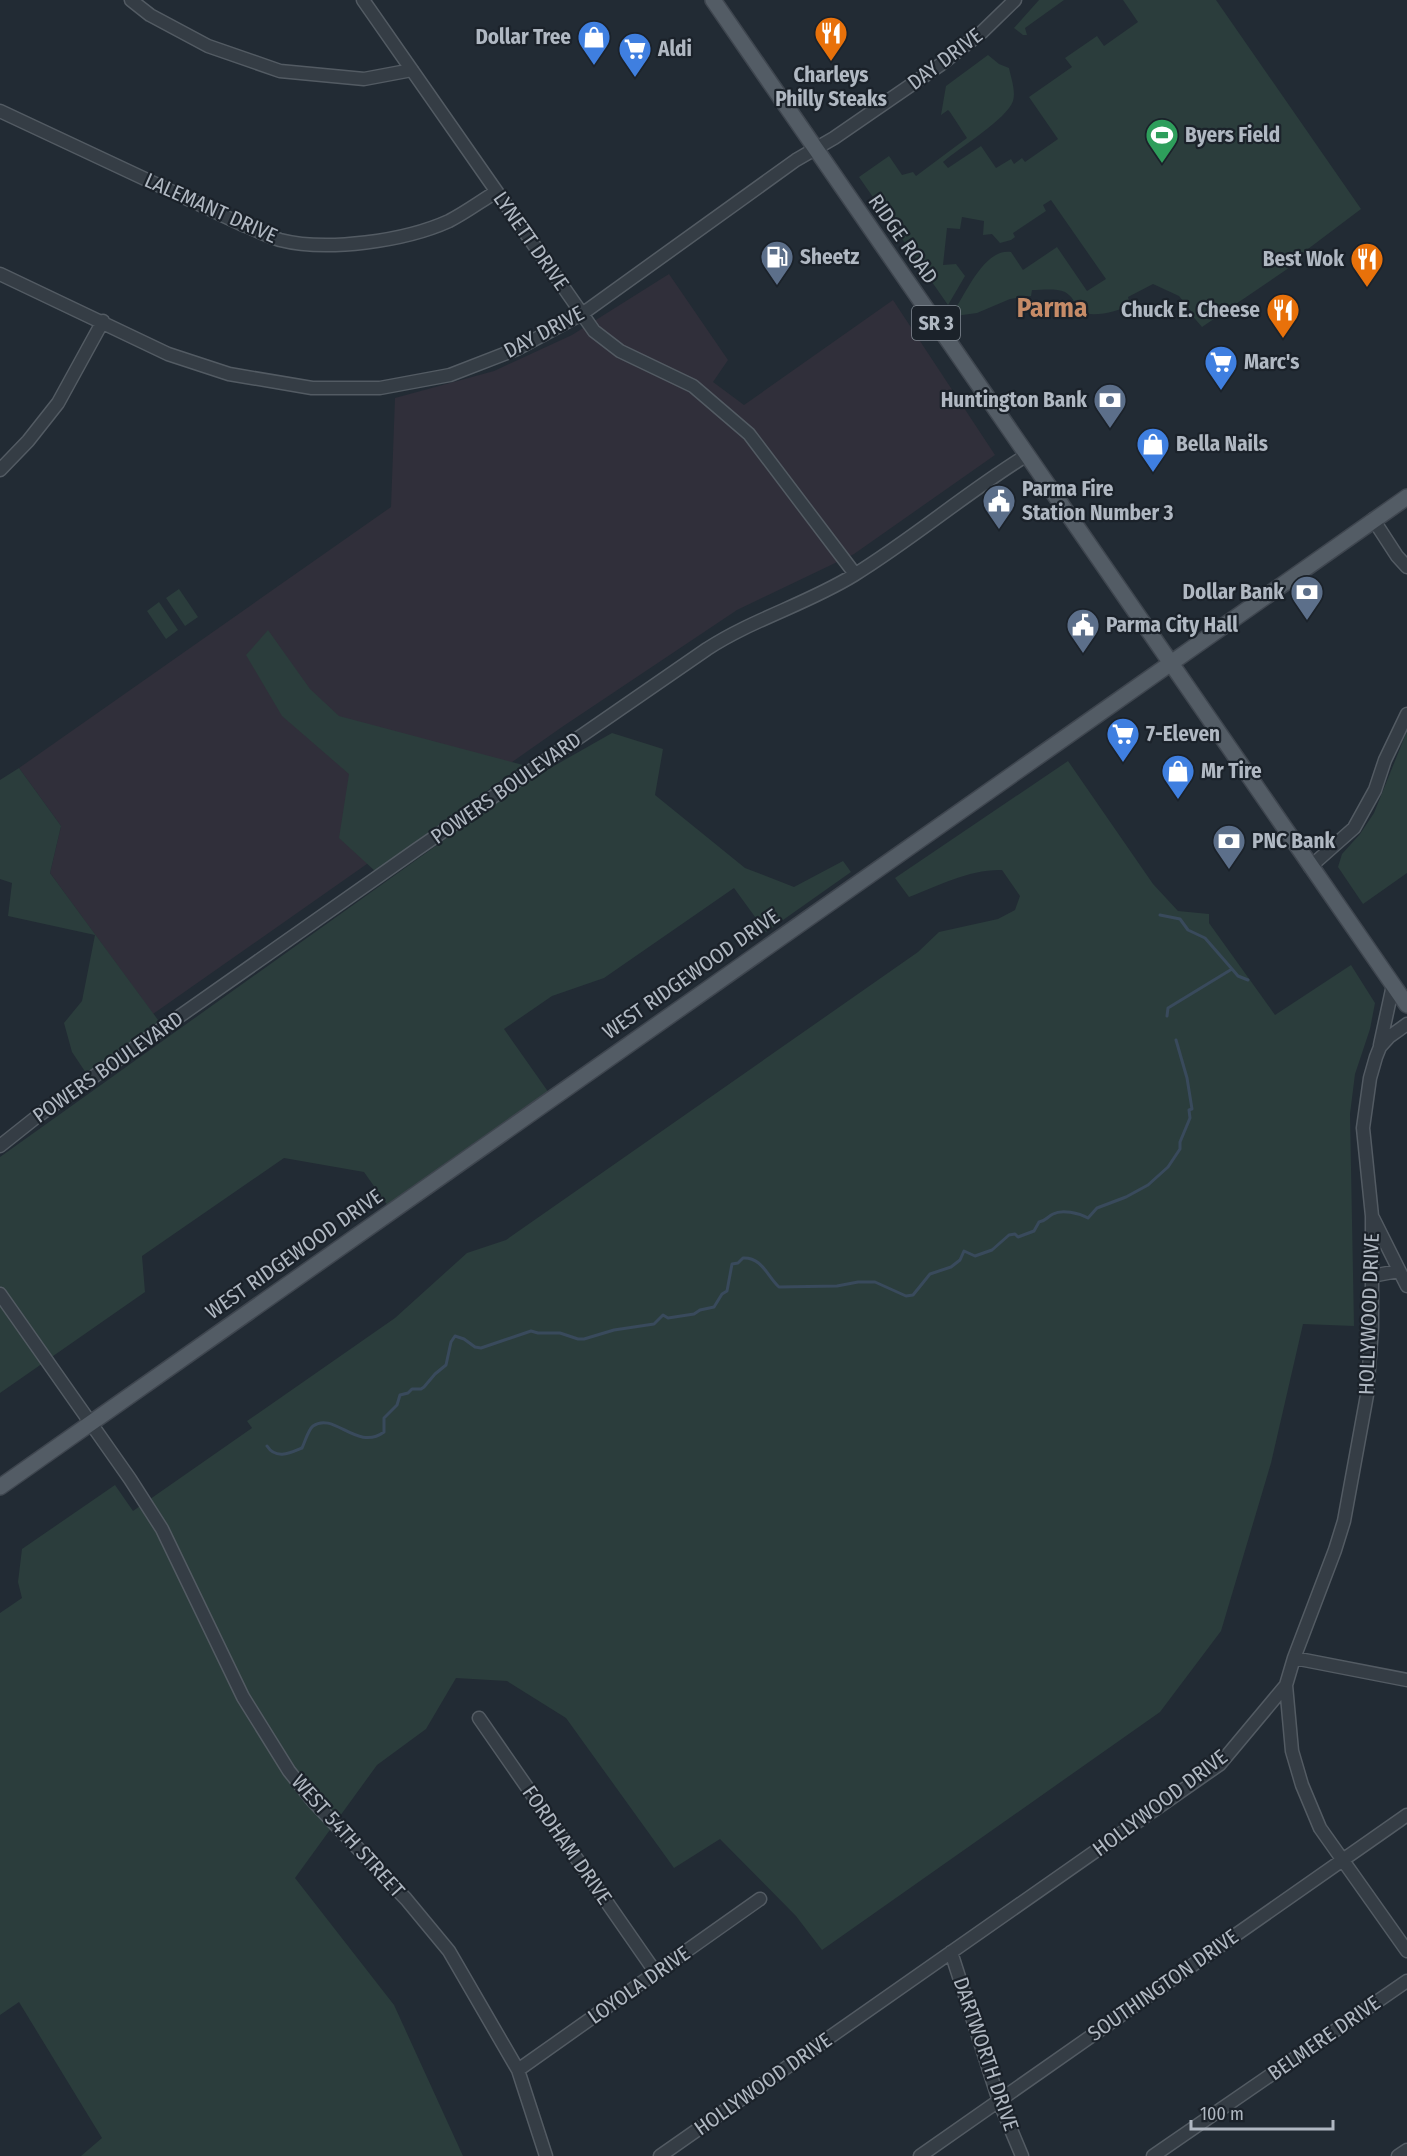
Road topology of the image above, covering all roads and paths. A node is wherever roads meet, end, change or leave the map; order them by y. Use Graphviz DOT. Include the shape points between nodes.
graph roads {
  1 [pos="131,0"];
  2 [pos="363,0"];
  3 [pos="713,0"];
  4 [pos="1015,0"];
  5 [pos="412,70"];
  6 [pos="0,111"];
  7 [pos="815,149"];
  8 [pos="496,192"];
  9 [pos="0,274"];
  10 [pos="582,314"];
  11 [pos="103,321"];
  12 [pos="1027,455"];
  13 [pos="0,470"];
  14 [pos="1407,497"];
  15 [pos="1374,519"];
  16 [pos="1407,567"];
  17 [pos="855,574"];
  18 [pos="1172,664"];
  19 [pos="1407,714"];
  20 [pos="1310,867"];
  21 [pos="1393,985"];
  22 [pos="1407,1005"];
  23 [pos="1407,1024"];
  24 [pos="1380,1047"];
  25 [pos="0,1146"];
  26 [pos="1372,1216"];
  27 [pos="1398,1271"];
  28 [pos="1372,1276"];
  29 [pos="1407,1286"];
  30 [pos="0,1294"];
  31 [pos="91,1422"];
  32 [pos="0,1487"];
  33 [pos="1294,1659"];
  34 [pos="1407,1680"];
  35 [pos="1286,1685"];
  36 [pos="478,1718"];
  37 [pos="1407,1815"];
  38 [pos="1342,1859"];
  39 [pos="760,1899"];
  40 [pos="951,1952"];
  41 [pos="1407,1952"];
  42 [pos="656,1973"];
  43 [pos="1407,1981"];
  44 [pos="518,2070"];
  45 [pos="999,2101"];
  46 [pos="1407,2150"];
  47 [pos="546,2156"];
  48 [pos="660,2156"];
  49 [pos="920,2156"];
  50 [pos="1022,2156"];
  51 [pos="1153,2156"];
  52 [pos="1398,2156"];
  1 -- 5 [label="street" via="150,15 208,46 280,71 364,79"];
  2 -- 5 [label="street, LYNETT DRIVE"];
  3 -- 7 [label="main road, RIDGE ROAD / SR 3"];
  4 -- 7 [label="street, DAY DRIVE" via="950,57"];
  5 -- 8 [label="street, LYNETT DRIVE"];
  6 -- 8 [label="street, LALEMANT DRIVE" via="280,240 324,245 404,236 449,221"];
  7 -- 10 [label="street, DAY DRIVE" via="795,159"];
  7 -- 12 [label="main road, RIDGE ROAD / SR 3"];
  8 -- 10 [label="street, LYNETT DRIVE"];
  9 -- 11 [label="street, DAY DRIVE"];
  10 -- 11 [label="street, DAY DRIVE" via="517,349 450,375 380,388 312,388 229,374 168,354"];
  10 -- 17 [label="street, LYNETT DRIVE" via="594,331 620,351 693,386 747,432"];
  11 -- 13 [label="street" via="58,403"];
  12 -- 17 [label="street, POWERS BOULEVARD"];
  12 -- 18 [label="main road, RIDGE ROAD / SR 3"];
  14 -- 15 [label="main road, WEST RIDGEWOOD DRIVE"];
  15 -- 16 [label="street"];
  15 -- 18 [label="main road, WEST RIDGEWOOD DRIVE"];
  17 -- 25 [label="street, POWERS BOULEVARD" via="707,649 397,863"];
  18 -- 20 [label="main road, RIDGE ROAD / SR 3"];
  18 -- 31 [label="main road, WEST RIDGEWOOD DRIVE"];
  19 -- 20 [label="street" via="1375,790 1354,828"];
  20 -- 21 [label="main road, RIDGE ROAD / SR 3"];
  21 -- 22 [label="main road, RIDGE ROAD / SR 3"];
  21 -- 24 [label="street, HOLLYWOOD DRIVE"];
  23 -- 24 [label="street"];
  24 -- 26 [label="street, HOLLYWOOD DRIVE" via="1370,1078 1362,1128"];
  26 -- 27 [label="street"];
  26 -- 28 [label="street, HOLLYWOOD DRIVE"];
  27 -- 28 [label="street"];
  27 -- 29 [label="street"];
  28 -- 33 [label="street, HOLLYWOOD DRIVE" via="1367,1395 1344,1521"];
  30 -- 31 [label="street, WEST 54TH STREET"];
  31 -- 32 [label="main road, WEST RIDGEWOOD DRIVE"];
  31 -- 44 [label="street, WEST 54TH STREET" via="162,1529 243,1697 283,1761 313,1802 406,1899 448,1951"];
  33 -- 34 [label="street"];
  33 -- 35 [label="street, HOLLYWOOD DRIVE"];
  35 -- 38 [label="street" via="1293,1751 1302,1785 1320,1828"];
  35 -- 40 [label="street, HOLLYWOOD DRIVE" via="1220,1764"];
  36 -- 42 [label="street, FORDHAM DRIVE"];
  37 -- 38 [label="street, SOUTHINGTON DRIVE"];
  38 -- 41 [label="street"];
  38 -- 45 [label="street, SOUTHINGTON DRIVE"];
  39 -- 42 [label="street, LOYOLA DRIVE"];
  40 -- 45 [label="street, DARTWORTH DRIVE"];
  40 -- 48 [label="street, HOLLYWOOD DRIVE"];
  42 -- 44 [label="street, LOYOLA DRIVE"];
  43 -- 51 [label="street, BELMERE DRIVE"];
  44 -- 47 [label="street, WEST 54TH STREET"];
  45 -- 49 [label="street, SOUTHINGTON DRIVE"];
  45 -- 50 [label="street, DARTWORTH DRIVE"];
  46 -- 52 [label="street"];
}
